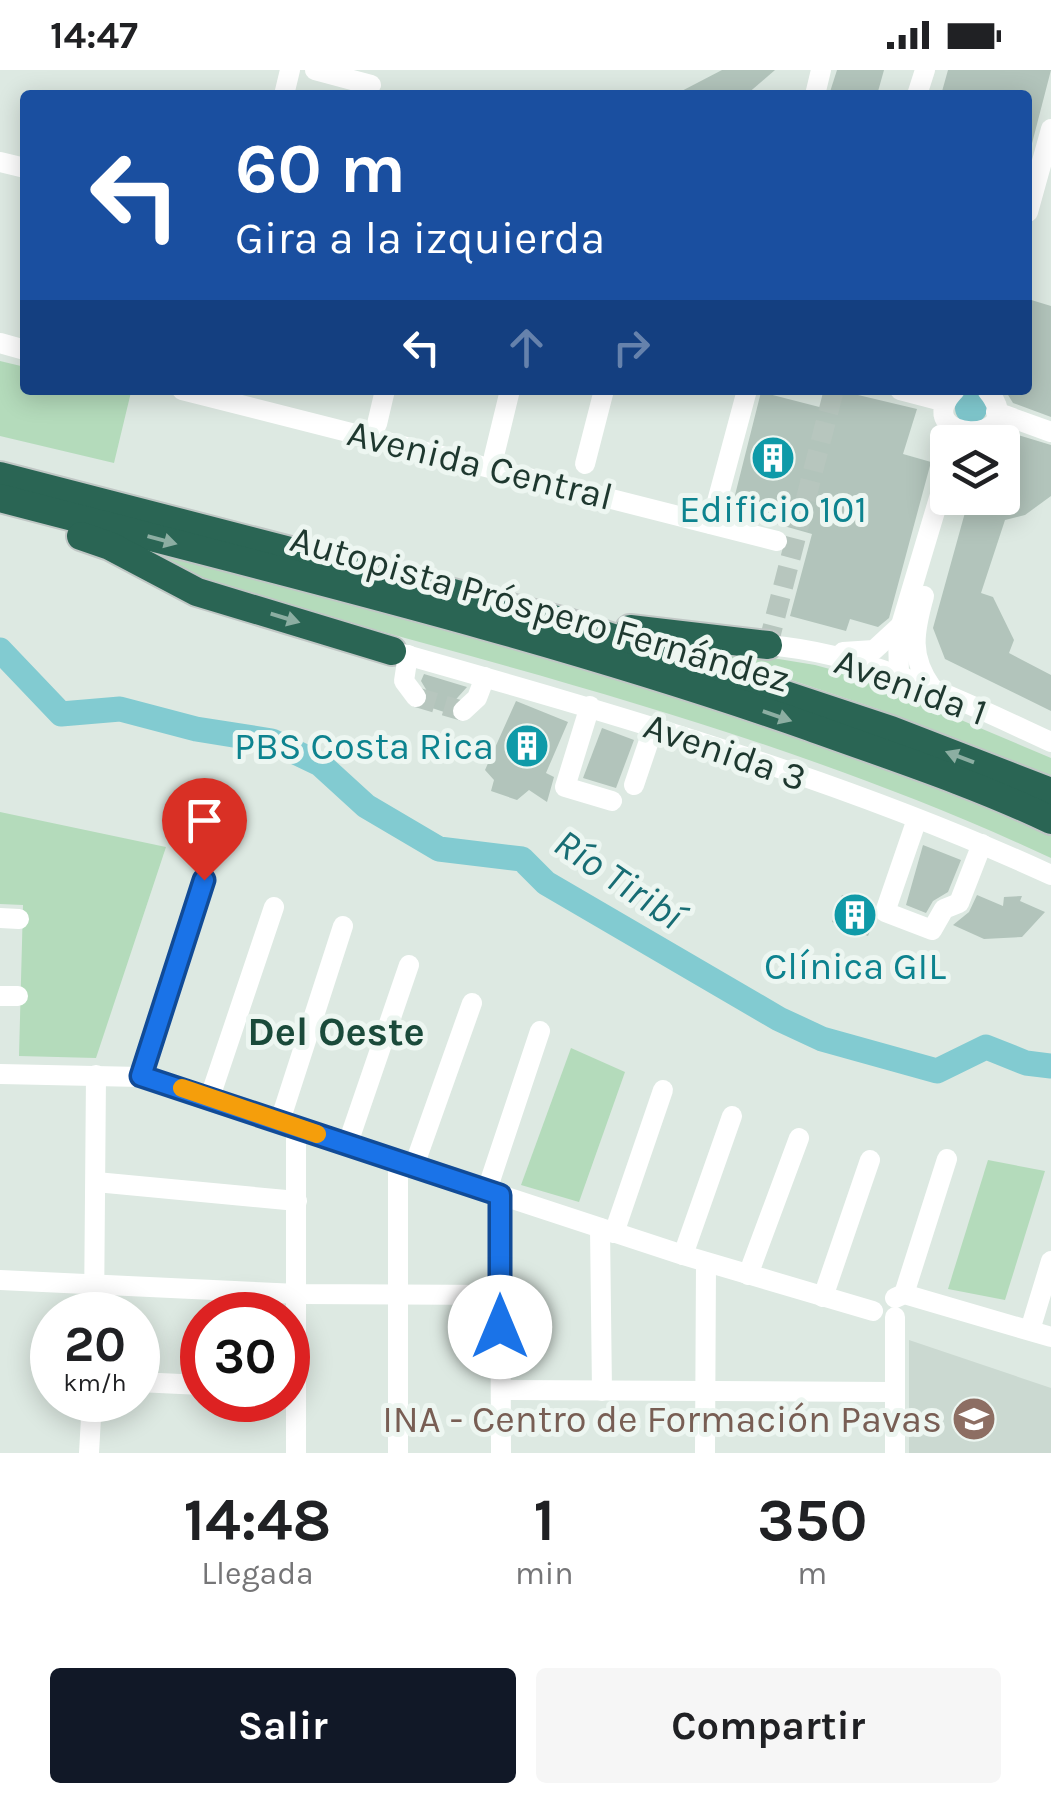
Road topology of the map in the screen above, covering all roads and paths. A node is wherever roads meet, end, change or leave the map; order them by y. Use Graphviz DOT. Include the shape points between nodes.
graph roads {
  1 [pos="316,70"];
  2 [pos="371,85"];
  3 [pos="1051,128"];
  4 [pos="1032,197"];
  5 [pos="215,395"];
  6 [pos="384,395"];
  7 [pos="509,395"];
  8 [pos="603,395"];
  9 [pos="746,395"];
  10 [pos="989,395"];
  11 [pos="951,396"];
  12 [pos="996,412"];
  13 [pos="377,424"];
  14 [pos="953,425"];
  15 [pos="990,425"];
  16 [pos="1051,432"];
  17 [pos="494,456"];
  18 [pos="584,464"];
  19 [pos="0,476"];
  20 [pos="0,501"];
  21 [pos="934,515"];
  22 [pos="946,515"];
  23 [pos="711,524"];
  24 [pos="778,542"];
  25 [pos="565,622"];
  26 [pos="902,622"];
  27 [pos="782,646"];
  28 [pos="400,653"];
  29 [pos="899,674"];
  30 [pos="485,677"];
  31 [pos="932,688"];
  32 [pos="416,697"];
  33 [pos="590,706"];
  34 [pos="463,711"];
  35 [pos="654,726"];
  36 [pos="1051,742"];
  37 [pos="634,784"];
  38 [pos="1051,792"];
  39 [pos="612,801"];
  40 [pos="917,819"];
  41 [pos="1051,820"];
  42 [pos="982,844"];
  43 [pos="1051,874"];
  44 [pos="204,880"];
  45 [pos="274,907"];
  46 [pos="343,926"];
  47 [pos="409,965"];
  48 [pos="472,1003"];
  49 [pos="540,1031"];
  50 [pos="0,1074"];
  51 [pos="96,1075"];
  52 [pos="141,1076"];
  53 [pos="662,1090"];
  54 [pos="210,1097"];
  55 [pos="732,1116"];
  56 [pos="288,1124"];
  57 [pos="800,1138"];
  58 [pos="348,1143"];
  59 [pos="947,1159"];
  60 [pos="870,1160"];
  61 [pos="406,1162"];
  62 [pos="96,1182"];
  63 [pos="494,1193"];
  64 [pos="297,1201"];
  65 [pos="607,1230"];
  66 [pos="682,1256"];
  67 [pos="1051,1261"];
  68 [pos="706,1262"];
  69 [pos="748,1275"];
  70 [pos="0,1280"];
  71 [pos="95,1282"];
  72 [pos="95,1292"];
  73 [pos="264,1292"];
  74 [pos="298,1292"];
  75 [pos="310,1294"];
  76 [pos="500,1295"];
  77 [pos="398,1296"];
  78 [pos="824,1298"];
  79 [pos="898,1303"];
  80 [pos="1030,1330"];
  81 [pos="1051,1338"];
  82 [pos="500,1390"];
  83 [pos="602,1391"];
  84 [pos="706,1391"];
  85 [pos="895,1392"];
  86 [pos="91,1422"];
  87 [pos="294,1422"];
  88 [pos="89,1453"];
  89 [pos="296,1453"];
  90 [pos="398,1453"];
  91 [pos="501,1453"];
  92 [pos="705,1453"];
  93 [pos="895,1453"];
  1 -- 2 [label="street"];
  3 -- 4 [label="street"];
  5 -- 23 [label="street, Avenida Central"];
  6 -- 13 [label="street"];
  7 -- 17 [label="street"];
  8 -- 18 [label="street"];
  9 -- 23 [label="street"];
  10 -- 12 [label="street"];
  11 -- 14 [label="street" via="946,416"];
  12 -- 15 [label="street"];
  12 -- 16 [label="street"];
  19 -- 25 [label="highway, Autopista Próspero Fernández"];
  20 -- 28 [label="highway, one-way" via="110,546 197,592"];
  20 -- 41 [label="highway, Autopista Próspero Fernández, one-way" via="644,670"];
  21 -- 26 [label="street"];
  22 -- 31 [label="street" via="914,644"];
  23 -- 24 [label="street, Avenida Central"];
  25 -- 27 [label="highway"];
  38 -- 25 [label="highway, Autopista Próspero Fernández, one-way" via="873,724"];
  26 -- 27 [label="street" via="886,644 858,654"];
  26 -- 29 [label="street"];
  27 -- 29 [label="street, Avenida 1"];
  28 -- 30 [label="street, Avenida 3"];
  28 -- 32 [label="street" via="405,686"];
  29 -- 31 [label="street, Avenida 1"];
  30 -- 33 [label="street, Avenida 3"];
  30 -- 34 [label="street" via="478,698"];
  31 -- 36 [label="street, Avenida 1"];
  33 -- 35 [label="street, Avenida 3"];
  33 -- 39 [label="street" via="565,786"];
  35 -- 37 [label="street"];
  35 -- 40 [label="street, Avenida 3"];
  40 -- 42 [label="street, Avenida 3"];
  40 -- 42 [label="street" via="884,912 932,930 944,910 959,903"];
  42 -- 43 [label="street, Avenida 3"];
  44 -- 52 [label="street"];
  45 -- 54 [label="street"];
  46 -- 56 [label="street"];
  47 -- 58 [label="street"];
  48 -- 61 [label="street"];
  49 -- 63 [label="street"];
  50 -- 51 [label="street"];
  51 -- 52 [label="street"];
  51 -- 62 [label="street"];
  52 -- 54 [label="street"];
  53 -- 65 [label="street"];
  54 -- 56 [label="street"];
  55 -- 66 [label="street"];
  56 -- 58 [label="street"];
  56 -- 64 [label="street"];
  57 -- 69 [label="street"];
  58 -- 61 [label="street"];
  59 -- 79 [label="street"];
  60 -- 78 [label="street"];
  61 -- 63 [label="street"];
  61 -- 77 [label="street"];
  62 -- 64 [label="street"];
  62 -- 71 [label="street"];
  63 -- 65 [label="street"];
  63 -- 76 [label="street"];
  64 -- 74 [label="street"];
  65 -- 66 [label="street"];
  65 -- 83 [label="street"];
  66 -- 68 [label="street"];
  67 -- 80 [label="street"];
  68 -- 69 [label="street"];
  68 -- 84 [label="street"];
  69 -- 78 [label="street"];
  70 -- 71 [label="street"];
  71 -- 72 [label="street"];
  71 -- 73 [label="street"];
  75 -- 77 [label="street"];
  76 -- 77 [label="street"];
  76 -- 82 [label="street"];
  77 -- 90 [label="street"];
  78 -- 79 [label="street" via="873,1311 879,1296"];
  79 -- 80 [label="street"];
  79 -- 85 [label="street"];
  80 -- 81 [label="street"];
  82 -- 83 [label="street"];
  82 -- 91 [label="street"];
  83 -- 84 [label="street"];
  84 -- 85 [label="street"];
  84 -- 92 [label="street"];
  85 -- 93 [label="street"];
  86 -- 88 [label="street"];
  87 -- 89 [label="street"];
}
